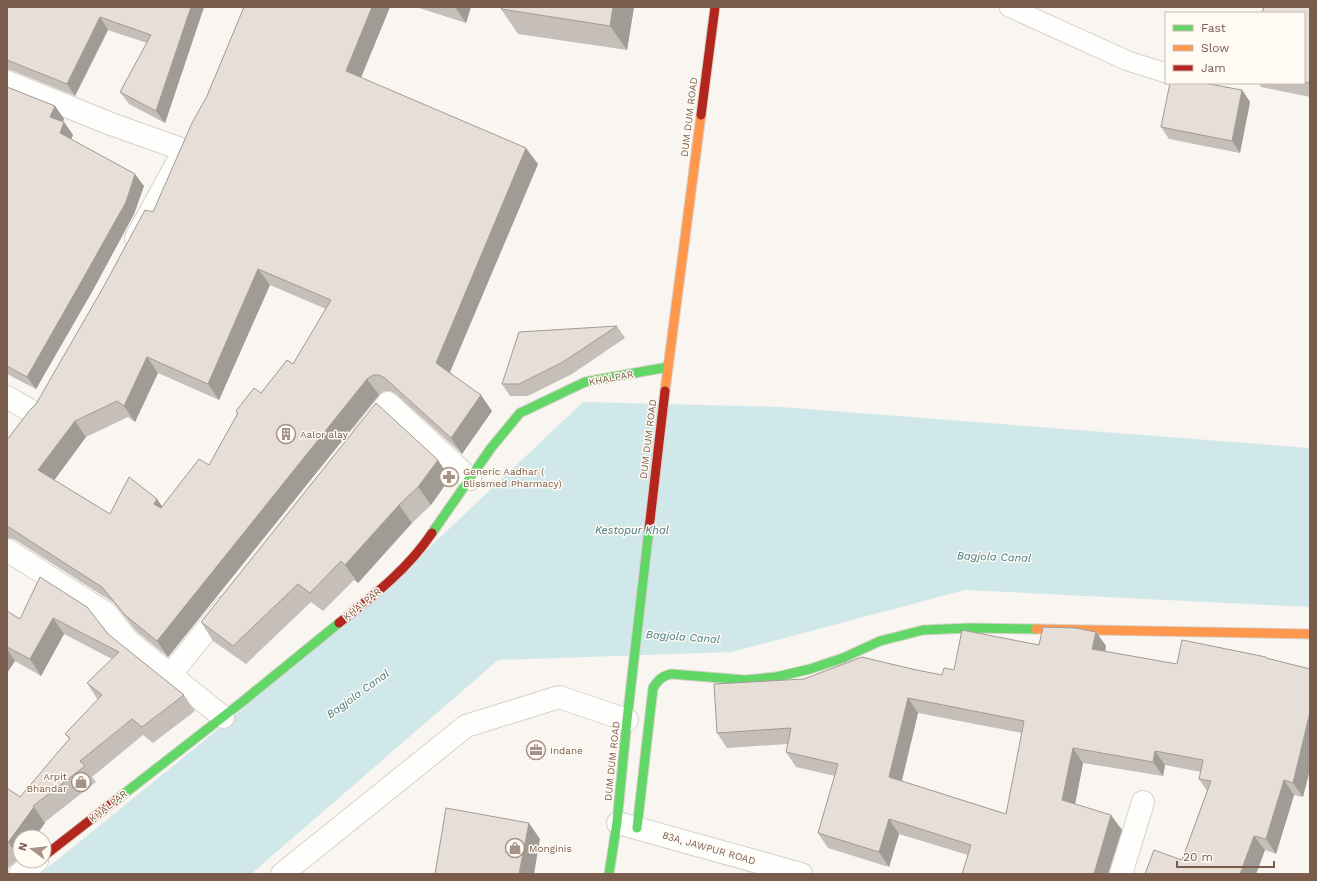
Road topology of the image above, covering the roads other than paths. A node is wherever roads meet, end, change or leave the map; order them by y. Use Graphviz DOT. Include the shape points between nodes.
graph roads {
  1 [pos="715,7"];
  2 [pos="1009,7"];
  3 [pos="1165,73"];
  4 [pos="7,82"];
  5 [pos="127,254"];
  6 [pos="668,367"];
  7 [pos="47,394"];
  8 [pos="7,397"];
  9 [pos="36,414"];
  10 [pos="21,431"];
  11 [pos="353,446"];
  12 [pos="470,479"];
  13 [pos="7,550"];
  14 [pos="235,594"];
  15 [pos="1310,634"];
  16 [pos="170,675"];
  17 [pos="224,717"];
  18 [pos="627,720"];
  19 [pos="1143,802"];
  20 [pos="617,822"];
  21 [pos="637,828"];
  22 [pos="52,850"];
  23 [pos="282,874"];
  24 [pos="609,874"];
  25 [pos="801,874"];
  26 [pos="1121,874"];
  1 -- 6 [label="street, DUM DUM ROAD"];
  2 -- 3 [label="lane" via="1128,61"];
  4 -- 5 [label="street" via="111,124 189,140"];
  6 -- 12 [label="street, KHALPAR" via="585,382 520,413"];
  6 -- 18 [label="street, DUM DUM ROAD"];
  7 -- 9 [label="street"];
  8 -- 9 [label="street"];
  9 -- 10 [label="street"];
  11 -- 12 [label="street" via="388,403"];
  12 -- 17 [label="street, KHALPAR" via="422,548 384,587"];
  13 -- 16 [label="street" via="107,614 127,640"];
  14 -- 16 [label="street"];
  15 -- 21 [label="street" via="970,628 923,630 880,641 843,658 810,669 776,677 745,680 671,674 662,676 653,688"];
  16 -- 17 [label="street"];
  17 -- 22 [label="street, KHALPAR"];
  18 -- 20 [label="street, DUM DUM ROAD"];
  18 -- 23 [label="street" via="559,697 466,726"];
  19 -- 26 [label="street"];
  20 -- 21 [label="street, 83A, JAWPUR ROAD"];
  20 -- 24 [label="street, DUM DUM ROAD"];
  21 -- 25 [label="street, 83A, JAWPUR ROAD"];
}
